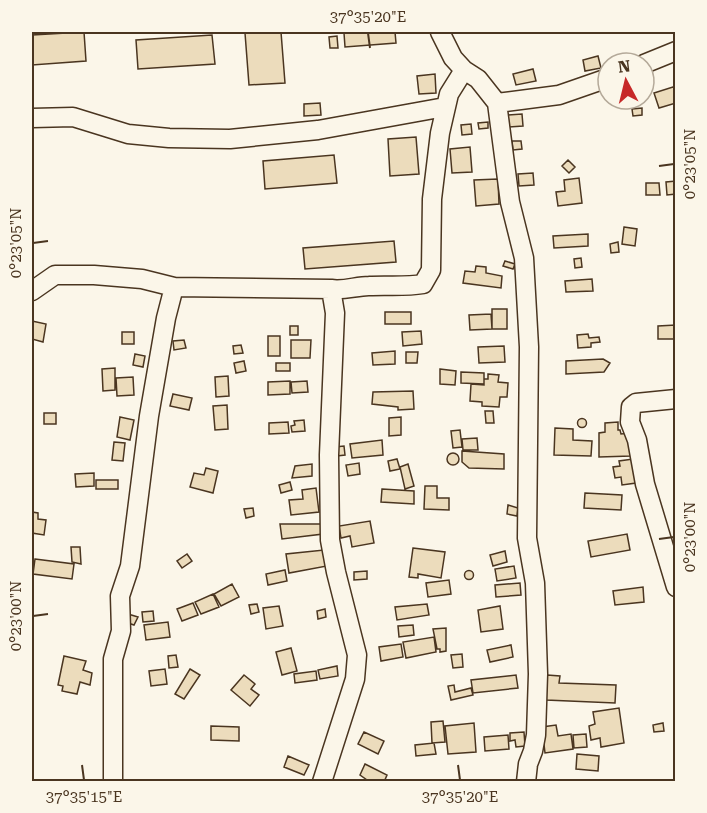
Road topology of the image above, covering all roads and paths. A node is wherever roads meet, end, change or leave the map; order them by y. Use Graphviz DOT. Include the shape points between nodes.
graph roads {
  1 [pos="440,32"];
  2 [pos="675,51"];
  3 [pos="656,59"];
  4 [pos="464,69"];
  5 [pos="596,82"];
  6 [pos="497,103"];
  7 [pos="445,107"];
  8 [pos="32,118"];
  9 [pos="174,287"];
  10 [pos="331,289"];
  11 [pos="32,291"];
  12 [pos="675,399"];
  13 [pos="675,587"];
  14 [pos="113,782"];
  15 [pos="322,782"];
  16 [pos="526,782"];
  1 -- 4 [label="street" via="453,58"];
  2 -- 3 [label="street"];
  4 -- 6 [label="street" via="478,79"];
  4 -- 7 [label="street"];
  5 -- 6 [label="street" via="559,95"];
  6 -- 16 [label="street" via="510,202 524,258 529,347 527,538 535,583 538,674 536,735"];
  7 -- 8 [label="street" via="318,130 230,139 128,134 73,117"];
  7 -- 10 [label="street" via="432,199 431,270 423,284"];
  9 -- 10 [label="street"];
  9 -- 11 [label="street" via="142,279 55,275"];
  9 -- 14 [label="street" via="149,416 130,566 120,596 121,631 113,659"];
  10 -- 15 [label="street" via="335,313 329,530 357,655 355,679"];
  12 -- 13 [label="street" via="636,403 631,407 630,422"];
}
